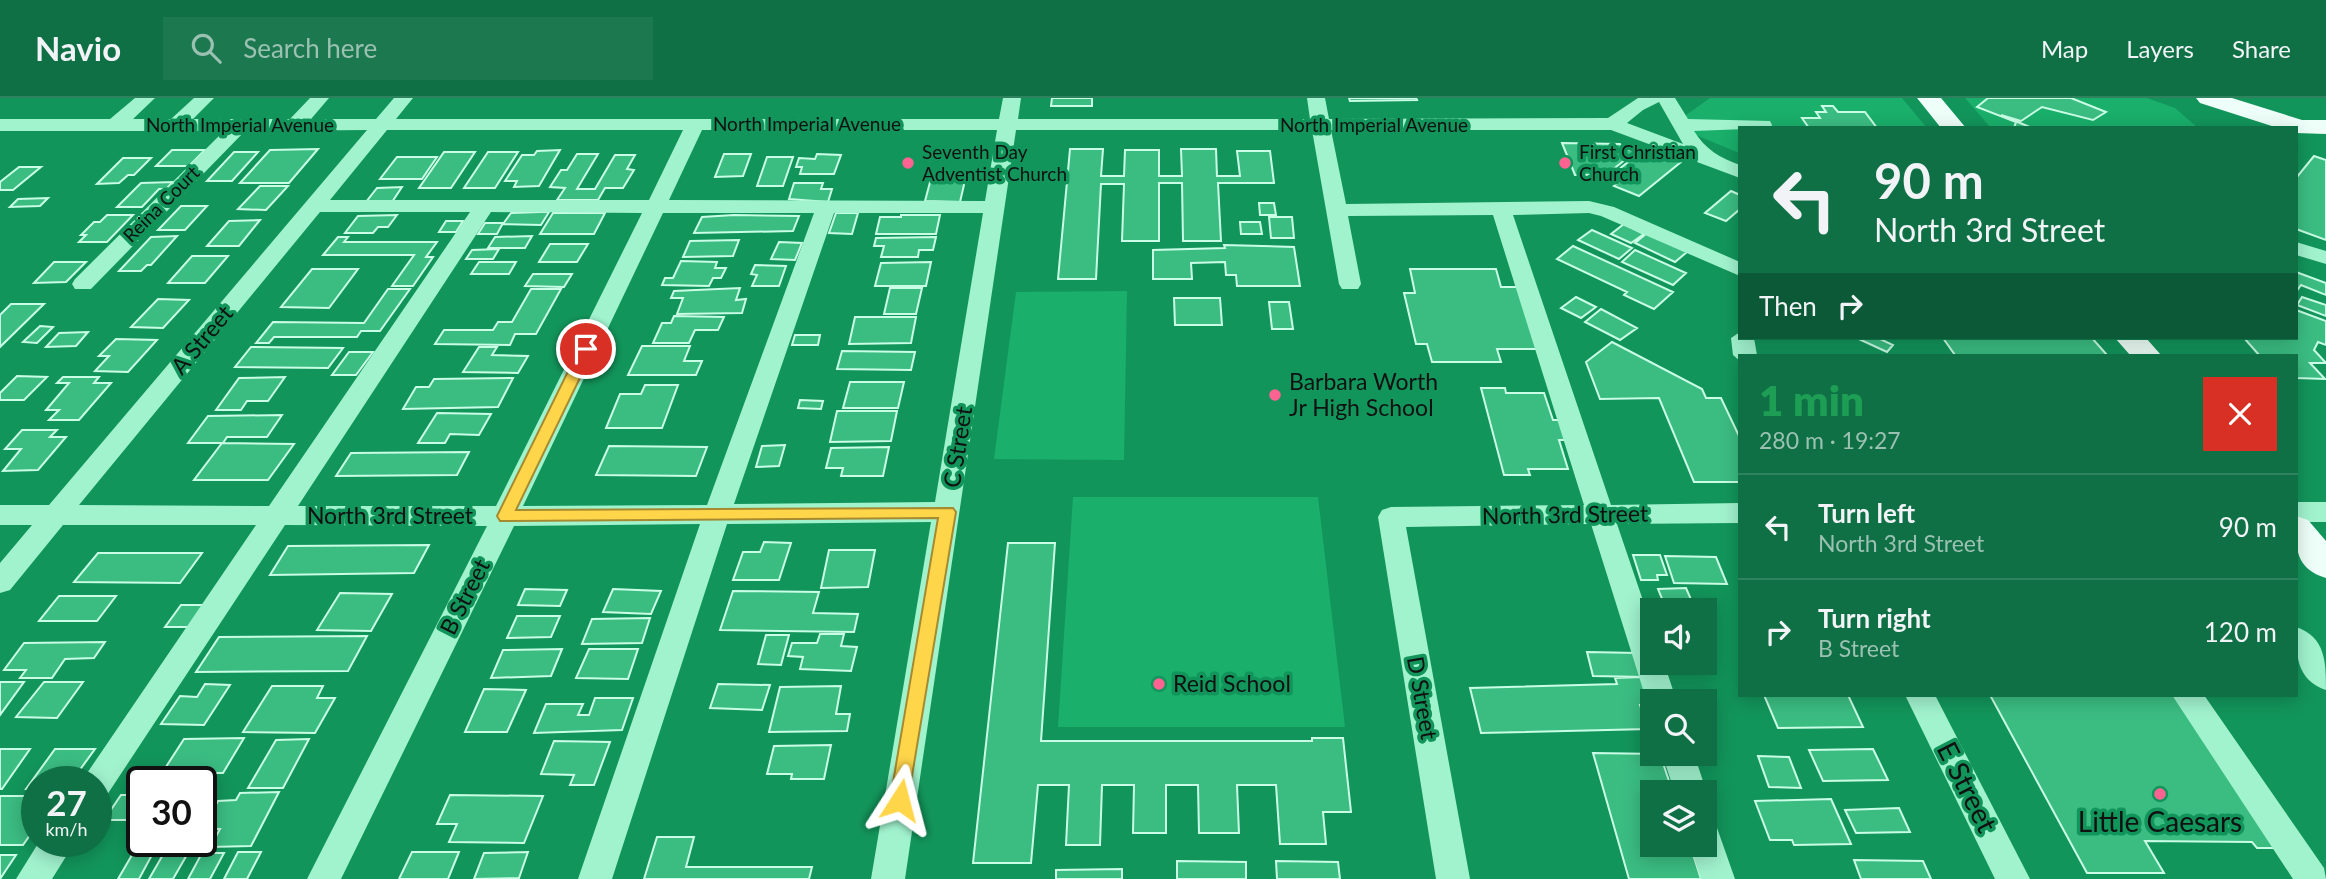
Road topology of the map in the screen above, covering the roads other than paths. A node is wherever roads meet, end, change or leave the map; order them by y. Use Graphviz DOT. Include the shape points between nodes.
graph roads {
  1 [pos="146,98"];
  2 [pos="205,98"];
  3 [pos="320,98"];
  4 [pos="404,98"];
  5 [pos="1012,98"];
  6 [pos="1315,98"];
  7 [pos="1653,98"];
  8 [pos="1666,98"];
  9 [pos="1929,98"];
  10 [pos="2208,98"];
  11 [pos="696,124"];
  12 [pos="1613,124"];
  13 [pos="115,125"];
  14 [pos="176,125"];
  15 [pos="240,125"];
  16 [pos="295,125"];
  17 [pos="381,125"];
  18 [pos="1007,125"];
  19 [pos="1321,125"];
  20 [pos="1682,125"];
  21 [pos="1763,125"];
  22 [pos="1,126"];
  23 [pos="1952,126"];
  24 [pos="2292,126"];
  25 [pos="2326,127"];
  26 [pos="2298,128"];
  27 [pos="1738,156"];
  28 [pos="1715,162"];
  29 [pos="1738,171"];
  30 [pos="314,206"];
  31 [pos="485,206"];
  32 [pos="656,206"];
  33 [pos="826,207"];
  34 [pos="994,207"];
  35 [pos="1336,209"];
  36 [pos="1501,209"];
  37 [pos="2298,249"];
  38 [pos="2326,258"];
  39 [pos="1738,269"];
  40 [pos="83,284"];
  41 [pos="1350,284"];
  42 [pos="2132,340"];
  43 [pos="2145,354"];
  44 [pos="947,512"];
  45 [pos="2298,512"];
  46 [pos="2326,512"];
  47 [pos="1738,513"];
  48 [pos="718,514"];
  49 [pos="0,515"];
  50 [pos="56,515"];
  51 [pos="1602,515"];
  52 [pos="277,516"];
  53 [pos="505,516"];
  54 [pos="1391,517"];
  55 [pos="2298,531"];
  56 [pos="2326,565"];
  57 [pos="0,582"];
  58 [pos="2298,642"];
  59 [pos="2326,678"];
  60 [pos="1658,689"];
  61 [pos="1921,697"];
  62 [pos="2188,697"];
  63 [pos="109,766"];
  64 [pos="48,857"];
  65 [pos="1711,857"];
  66 [pos="33,879"];
  67 [pos="324,879"];
  68 [pos="595,879"];
  69 [pos="888,879"];
  70 [pos="1453,879"];
  71 [pos="1718,879"];
  72 [pos="2013,879"];
  73 [pos="2312,879"];
  1 -- 13 [label="street"];
  2 -- 14 [label="street"];
  3 -- 16 [label="street"];
  4 -- 17 [label="street, A Street"];
  5 -- 18 [label="street, C Street"];
  6 -- 19 [label="street"];
  7 -- 12 [label="street"];
  8 -- 20 [label="street"];
  9 -- 23 [label="main road"];
  10 -- 24 [label="main road"];
  11 -- 17 [label="street, North Imperial Avenue"];
  11 -- 18 [label="street, North Imperial Avenue"];
  11 -- 32 [label="street, B Street"];
  12 -- 19 [label="street, North Imperial Avenue"];
  12 -- 28 [label="street"];
  13 -- 14 [label="street, North Imperial Avenue"];
  13 -- 22 [label="street, North Imperial Avenue"];
  14 -- 15 [label="street, North Imperial Avenue"];
  15 -- 16 [label="street, North Imperial Avenue"];
  15 -- 40 [label="street, Reina Court"];
  16 -- 17 [label="street, North Imperial Avenue"];
  17 -- 30 [label="street, A Street"];
  18 -- 19 [label="street, North Imperial Avenue"];
  18 -- 34 [label="street, C Street"];
  19 -- 35 [label="street"];
  20 -- 21 [label="street"];
  20 -- 28 [label="street" via="1693,145"];
  25 -- 26 [label="main road"];
  27 -- 28 [label="street"];
  28 -- 29 [label="street"];
  30 -- 31 [label="street"];
  30 -- 50 [label="street, A Street"];
  31 -- 32 [label="street"];
  31 -- 52 [label="street"];
  32 -- 33 [label="street"];
  32 -- 53 [label="street, B Street"];
  33 -- 34 [label="street"];
  33 -- 48 [label="street"];
  34 -- 44 [label="street, C Street"];
  35 -- 36 [label="street"];
  35 -- 41 [label="street"];
  36 -- 39 [label="street" via="1589,207 1607,211"];
  36 -- 51 [label="street"];
  37 -- 38 [label="street"];
  42 -- 43 [label="main road"];
  44 -- 48 [label="street, North 3rd Street"];
  44 -- 69 [label="street, C Street"];
  45 -- 46 [label="street"];
  47 -- 51 [label="street, North 3rd Street"];
  48 -- 53 [label="street, North 3rd Street"];
  48 -- 68 [label="street"];
  49 -- 50 [label="street, North 3rd Street"];
  50 -- 52 [label="street, North 3rd Street"];
  50 -- 57 [label="street, A Street"];
  51 -- 54 [label="street, North 3rd Street"];
  51 -- 60 [label="street"];
  52 -- 53 [label="street, North 3rd Street"];
  52 -- 63 [label="street"];
  53 -- 67 [label="street, B Street"];
  54 -- 70 [label="street, D Street"];
  55 -- 56 [label="main road"];
  58 -- 59 [label="street"];
  61 -- 72 [label="street, E Street"];
  62 -- 73 [label="street"];
  64 -- 66 [label="street"];
  65 -- 71 [label="street"];
}
